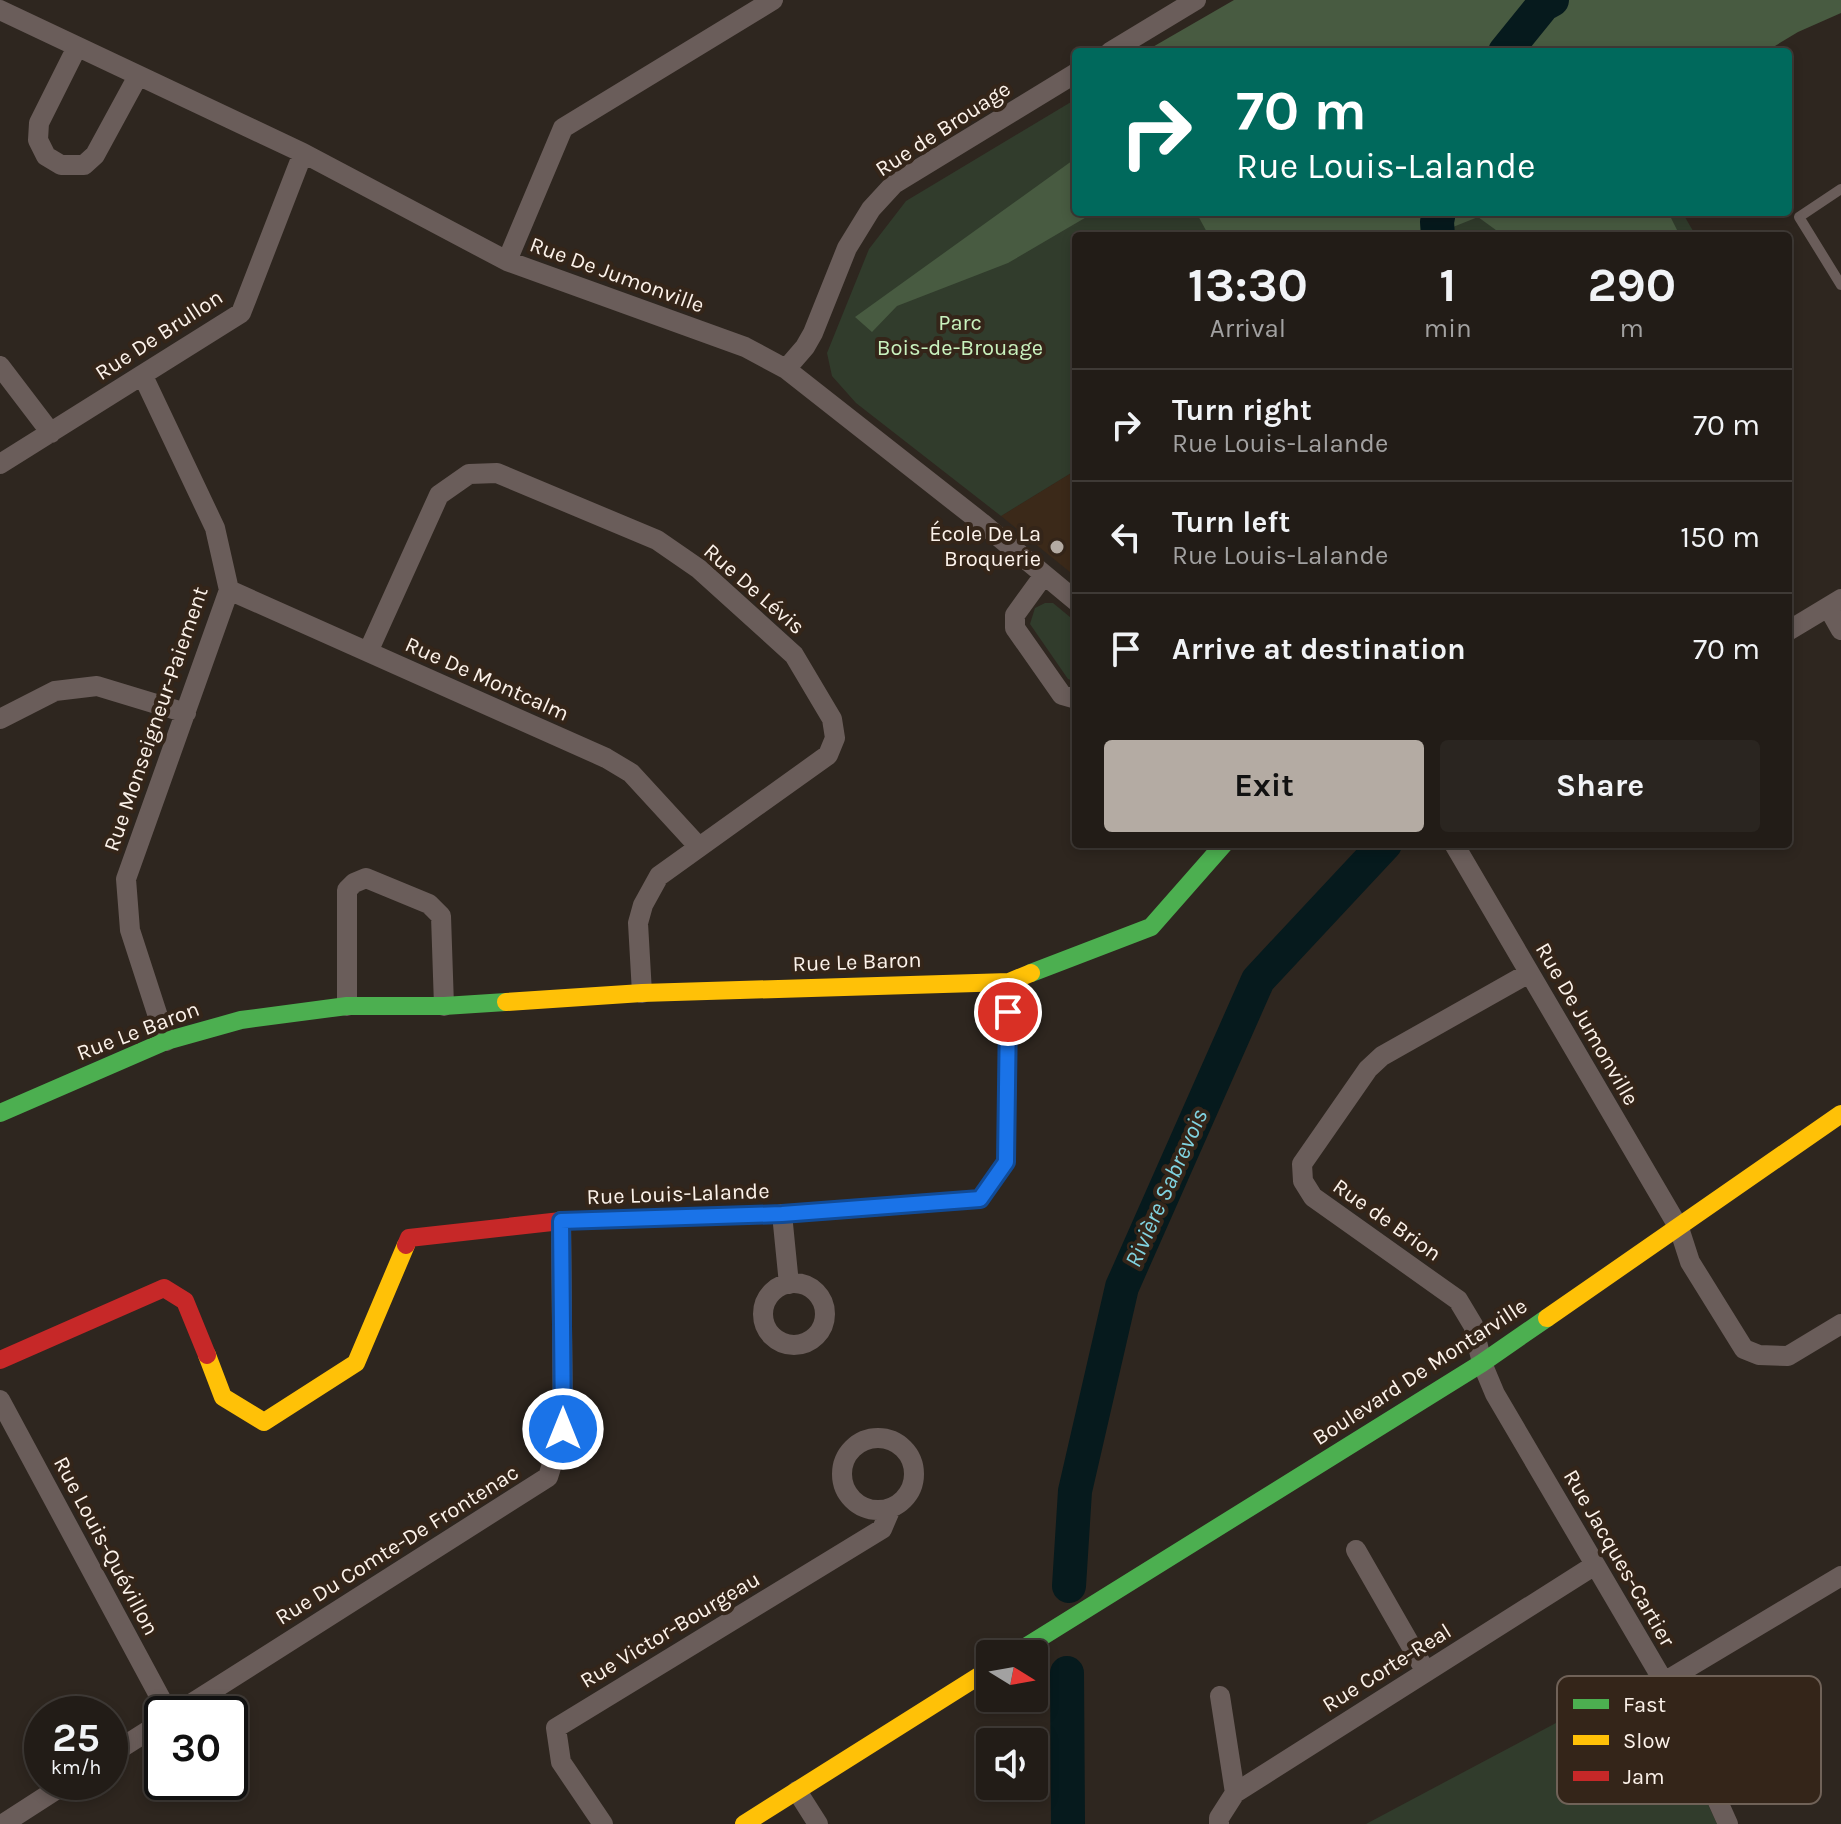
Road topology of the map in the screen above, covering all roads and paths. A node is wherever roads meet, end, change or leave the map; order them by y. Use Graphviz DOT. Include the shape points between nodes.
graph roads {
  1 [pos="2,0"];
  2 [pos="773,0"];
  3 [pos="1196,0"];
  4 [pos="0,8"];
  5 [pos="77,47"];
  6 [pos="1117,48"];
  7 [pos="1072,75"];
  8 [pos="138,76"];
  9 [pos="303,153"];
  10 [pos="1841,189"];
  11 [pos="507,261"];
  12 [pos="1841,285"];
  13 [pos="0,366"];
  14 [pos="786,369"];
  15 [pos="143,376"];
  16 [pos="51,433"];
  17 [pos="0,464"];
  18 [pos="1044,575"];
  19 [pos="229,590"];
  20 [pos="1072,598"];
  21 [pos="1834,603"];
  22 [pos="1792,629"];
  23 [pos="1841,630"];
  24 [pos="368,652"];
  25 [pos="1072,698"];
  26 [pos="186,713"];
  27 [pos="0,719"];
  28 [pos="699,847"];
  29 [pos="1220,848"];
  30 [pos="1456,848"];
  31 [pos="1529,973"];
  32 [pos="1009,982"];
  33 [pos="642,993"];
  34 [pos="347,1006"];
  35 [pos="444,1006"];
  36 [pos="166,1041"];
  37 [pos="0,1113"];
  38 [pos="1841,1114"];
  39 [pos="782,1214"];
  40 [pos="561,1221"];
  41 [pos="1679,1228"];
  42 [pos="789,1284"];
  43 [pos="1841,1324"];
  44 [pos="0,1360"];
  45 [pos="1482,1363"];
  46 [pos="0,1400"];
  47 [pos="891,1508"];
  48 [pos="1356,1550"];
  49 [pos="1595,1565"];
  50 [pos="1841,1576"];
  51 [pos="1037,1640"];
  52 [pos="1426,1672"];
  53 [pos="1660,1676"];
  54 [pos="1674,1676"];
  55 [pos="976,1678"];
  56 [pos="162,1696"];
  57 [pos="201,1696"];
  58 [pos="1220,1696"];
  59 [pos="797,1791"];
  60 [pos="1235,1793"];
  61 [pos="40,1800"];
  62 [pos="1719,1804"];
  63 [pos="3,1824"];
  64 [pos="603,1824"];
  65 [pos="744,1824"];
  66 [pos="818,1824"];
  67 [pos="1219,1824"];
  68 [pos="1728,1824"];
  1 -- 4 [label="street"];
  2 -- 11 [label="street" via="563,128"];
  3 -- 6 [label="street"];
  4 -- 5 [label="street, Rue De Jumonville"];
  5 -- 8 [label="street, Rue De Jumonville"];
  5 -- 8 [label="street" via="39,123 38,140 46,156 61,165 84,165 95,155"];
  7 -- 14 [label="street, Rue de Brouage" via="894,184 847,248 813,333"];
  8 -- 9 [label="street, Rue De Jumonville"];
  9 -- 11 [label="street, Rue De Jumonville"];
  9 -- 15 [label="street, Rue De Brullon" via="241,313"];
  10 -- 12 [label="lane" via="1799,217"];
  11 -- 14 [label="street, Rue De Jumonville" via="745,347"];
  13 -- 16 [label="street"];
  14 -- 18 [label="street, Rue De Jumonville"];
  15 -- 16 [label="street, Rue De Brullon"];
  15 -- 19 [label="street, Rue Monseigneur-Paiement" via="215,528"];
  16 -- 17 [label="street, Rue De Brullon"];
  18 -- 20 [label="street, Rue De Jumonville"];
  18 -- 25 [label="street" via="1015,615 1015,628 1062,695"];
  19 -- 24 [label="street, Rue De Montcalm"];
  19 -- 26 [label="street, Rue Monseigneur-Paiement"];
  21 -- 22 [label="street"];
  21 -- 23 [label="street"];
  24 -- 28 [label="street, Rue De Montcalm" via="606,758 631,773"];
  24 -- 28 [label="street, Rue De Lévis" via="439,495 469,474 497,473 657,540 699,569 794,655 832,719 835,738 828,755"];
  26 -- 27 [label="street" via="97,686 55,691"];
  26 -- 36 [label="street, Rue Monseigneur-Paiement" via="126,879 130,930"];
  28 -- 33 [label="street, Rue De Lévis" via="659,876 643,905 638,923"];
  29 -- 32 [label="street, Rue Le Baron" via="1151,927"];
  30 -- 31 [label="street, Rue De Jumonville"];
  31 -- 41 [label="street, Rue De Jumonville"];
  31 -- 45 [label="street, Rue de Brion" via="1382,1056 1302,1164 1303,1181 1313,1197 1458,1300 1473,1325"];
  32 -- 33 [label="street, Rue Le Baron"];
  32 -- 39 [label="street, Rue Louis-Lalande" via="1006,1162 980,1199"];
  33 -- 35 [label="street, Rue Le Baron"];
  34 -- 35 [label="street, Rue Le Baron"];
  34 -- 35 [label="street" via="347,890 366,878 429,904 441,916"];
  34 -- 36 [label="street, Rue Le Baron" via="241,1020"];
  36 -- 37 [label="street, Rue Le Baron"];
  38 -- 41 [label="street, Boulevard De Montarville"];
  39 -- 40 [label="street, Rue Louis-Lalande"];
  39 -- 42 [label="street, Rue Louis-Lalande"];
  40 -- 44 [label="street, Rue Louis-Lalande" via="409,1238 356,1363 264,1422 223,1397 185,1301 164,1288"];
  40 -- 57 [label="street, Rue Du Comte-De Frontenac" via="563,1429 548,1477"];
  41 -- 43 [label="street, Rue De Jumonville" via="1690,1262 1744,1349 1788,1356"];
  41 -- 45 [label="street, Boulevard De Montarville"];
  45 -- 49 [label="street, Rue Jacques-Cartier"];
  45 -- 51 [label="street, Boulevard De Montarville"];
  46 -- 56 [label="street, Rue Louis-Quévillon"];
  47 -- 64 [label="street, Rue Victor-Bourgeau" via="882,1529 556,1728 561,1762"];
  48 -- 52 [label="street"];
  49 -- 52 [label="street, Rue Corte-Real"];
  49 -- 53 [label="street, Rue Jacques-Cartier"];
  50 -- 54 [label="street"];
  52 -- 60 [label="street, Rue Corte-Real"];
  55 -- 59 [label="street"];
  58 -- 60 [label="street"];
  59 -- 65 [label="street"];
  59 -- 66 [label="street"];
  60 -- 67 [label="street"];
  61 -- 63 [label="street"];
  62 -- 68 [label="street, Rue Jacques-Cartier"];
}
